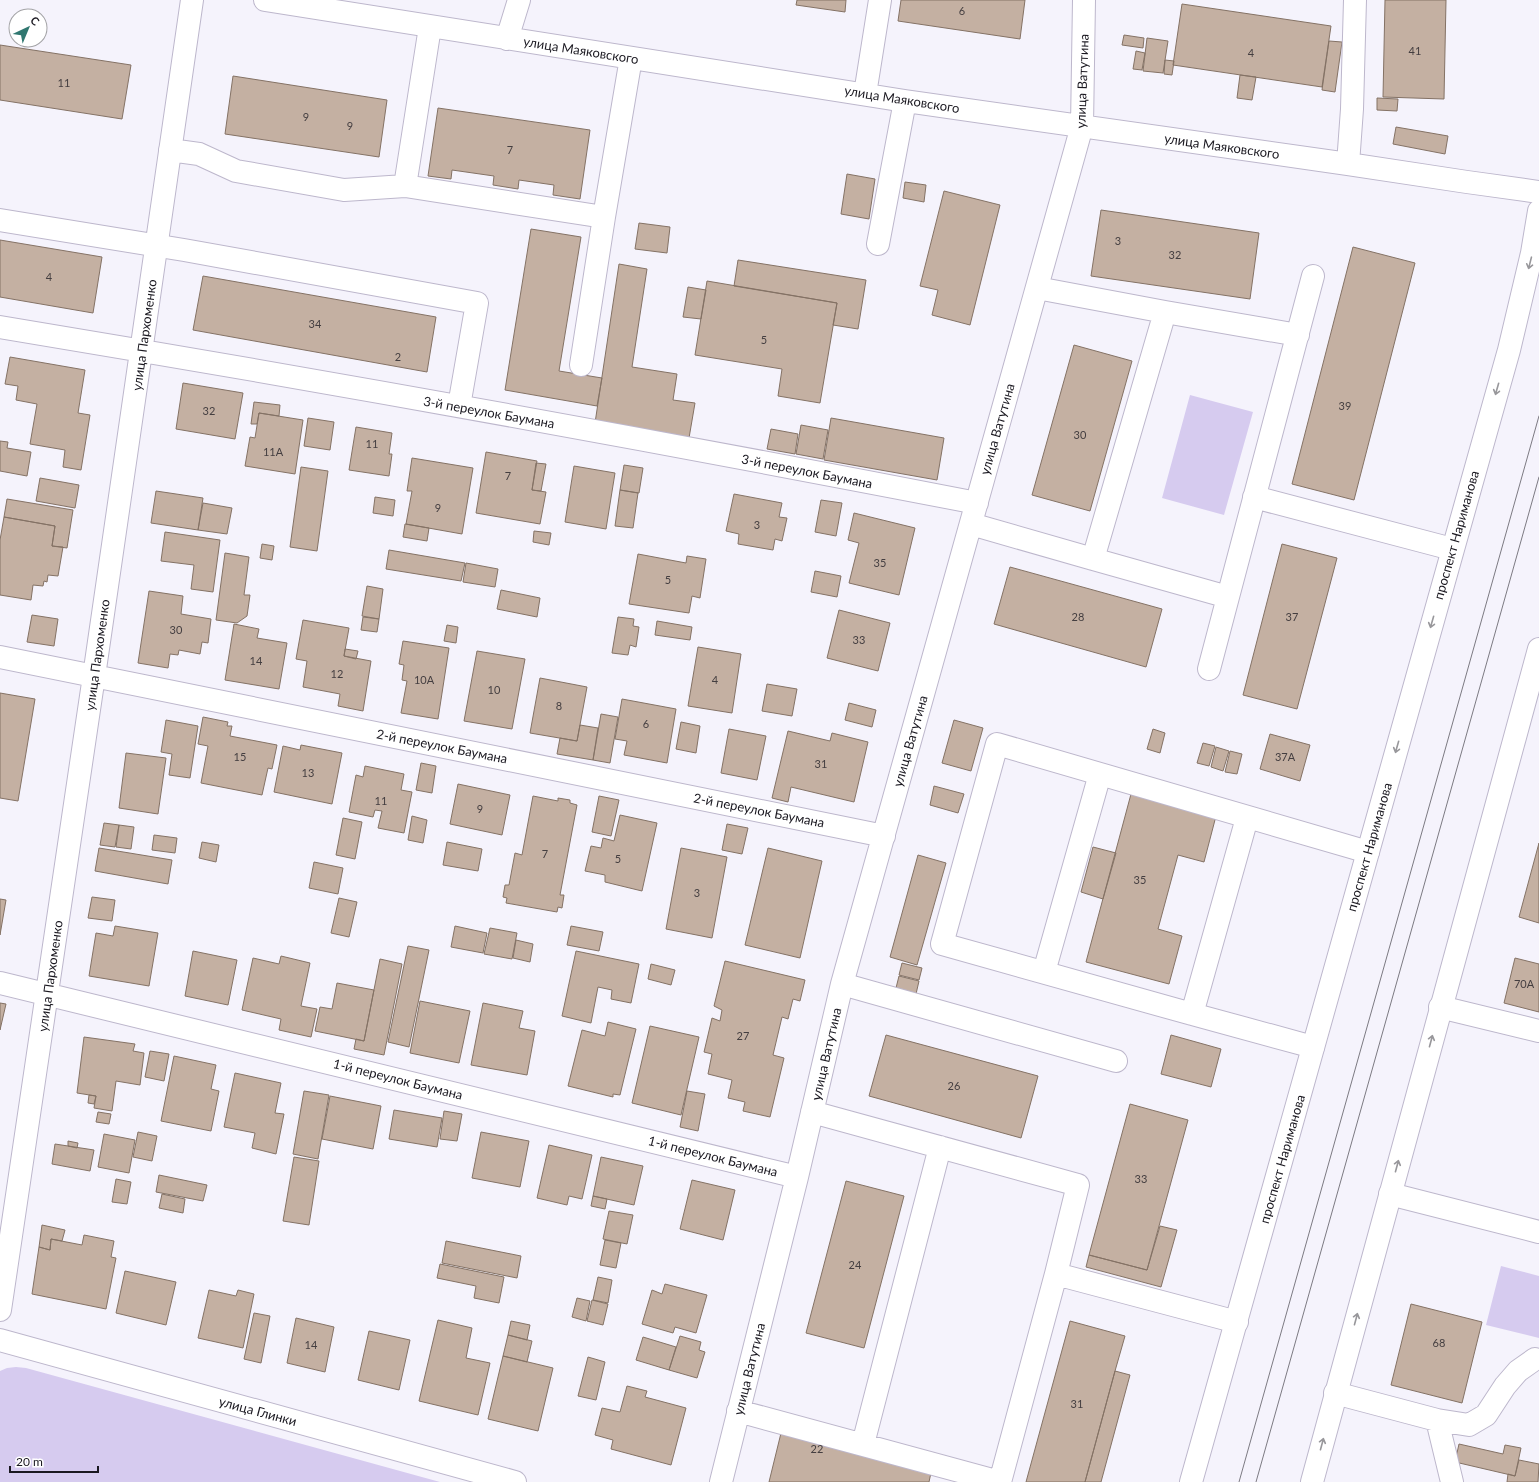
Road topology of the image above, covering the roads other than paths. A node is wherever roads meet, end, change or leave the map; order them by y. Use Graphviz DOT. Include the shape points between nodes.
graph roads {
  1 [pos="192,0"];
  2 [pos="265,0"];
  3 [pos="519,0"];
  4 [pos="880,0"];
  5 [pos="1084,0"];
  6 [pos="1355,0"];
  7 [pos="430,27"];
  8 [pos="507,39"];
  9 [pos="631,58"];
  10 [pos="865,94"];
  11 [pos="905,101"];
  12 [pos="1082,126"];
  13 [pos="170,150"];
  14 [pos="1348,164"];
  15 [pos="404,186"];
  16 [pos="1539,192"];
  17 [pos="1539,211"];
  18 [pos="604,217"];
  19 [pos="0,220"];
  20 [pos="878,244"];
  21 [pos="157,246"];
  22 [pos="1314,276"];
  23 [pos="1037,288"];
  24 [pos="1165,312"];
  25 [pos="0,327"];
  26 [pos="1298,335"];
  27 [pos="142,350"];
  28 [pos="581,365"];
  29 [pos="459,406"];
  30 [pos="1254,497"];
  31 [pos="977,503"];
  32 [pos="971,524"];
  33 [pos="1452,549"];
  34 [pos="1093,558"];
  35 [pos="1228,597"];
  36 [pos="1539,649"];
  37 [pos="0,656"];
  38 [pos="1209,669"];
  39 [pos="94,676"];
  40 [pos="1100,774"];
  41 [pos="1247,818"];
  42 [pos="884,836"];
  43 [pos="1368,852"];
  44 [pos="1044,972"];
  45 [pos="0,982"];
  46 [pos="842,984"];
  47 [pos="47,993"];
  48 [pos="1440,1007"];
  49 [pos="1192,1014"];
  50 [pos="1539,1031"];
  51 [pos="1313,1047"];
  52 [pos="1116,1061"];
  53 [pos="812,1112"];
  54 [pos="940,1147"];
  55 [pos="796,1177"];
  56 [pos="1390,1194"];
  57 [pos="1539,1232"];
  58 [pos="1056,1274"];
  59 [pos="0,1310"];
  60 [pos="1236,1322"];
  61 [pos="0,1340"];
  62 [pos="1535,1359"];
  63 [pos="1335,1393"];
  64 [pos="738,1411"];
  65 [pos="1437,1420"];
  66 [pos="863,1444"];
  67 [pos="958,1476"];
  68 [pos="515,1482"];
  69 [pos="721,1482"];
  70 [pos="1000,1482"];
  71 [pos="1192,1482"];
  72 [pos="1312,1482"];
  73 [pos="1452,1482"];
  1 -- 13 [label="street, улица Пархоменко"];
  2 -- 7 [label="street, улица Маяковского"];
  3 -- 8 [label="street"];
  4 -- 10 [label="street"];
  5 -- 12 [label="street, улица Ватутина"];
  6 -- 14 [label="street"];
  7 -- 8 [label="street, улица Маяковского"];
  7 -- 15 [label="street"];
  8 -- 9 [label="street, улица Маяковского"];
  9 -- 10 [label="street, улица Маяковского"];
  9 -- 18 [label="street"];
  10 -- 11 [label="street, улица Маяковского"];
  11 -- 12 [label="street, улица Маяковского"];
  11 -- 20 [label="street"];
  12 -- 14 [label="street, улица Маяковского"];
  12 -- 23 [label="street, улица Ватутина"];
  13 -- 15 [label="street" via="199,154 236,171 344,190"];
  13 -- 21 [label="street, улица Пархоменко"];
  14 -- 16 [label="street, улица Маяковского"];
  15 -- 18 [label="street"];
  17 -- 33 [label="street, проспект Нариманова, one-way" via="1532,253 1509,350"];
  18 -- 28 [label="street"];
  19 -- 21 [label="street"];
  21 -- 27 [label="street, улица Пархоменко"];
  21 -- 29 [label="street" via="477,303"];
  22 -- 26 [label="street"];
  23 -- 24 [label="street"];
  23 -- 31 [label="street, улица Ватутина"];
  24 -- 26 [label="street"];
  24 -- 34 [label="street"];
  25 -- 27 [label="street, 3-й переулок Баумана"];
  26 -- 30 [label="street"];
  27 -- 29 [label="street, 3-й переулок Баумана"];
  27 -- 39 [label="street, улица Пархоменко"];
  29 -- 31 [label="street, 3-й переулок Баумана"];
  30 -- 33 [label="street"];
  30 -- 35 [label="street"];
  31 -- 32 [label="street, улица Ватутина"];
  32 -- 34 [label="street"];
  32 -- 42 [label="street, улица Ватутина"];
  33 -- 43 [label="street, проспект Нариманова, one-way"];
  34 -- 35 [label="street"];
  35 -- 38 [label="street"];
  36 -- 48 [label="street"];
  37 -- 39 [label="street, 2-й переулок Баумана"];
  39 -- 42 [label="street, 2-й переулок Баумана"];
  39 -- 47 [label="street, улица Пархоменко"];
  40 -- 41 [label="street"];
  40 -- 44 [label="street"];
  40 -- 44 [label="street" via="997,744 942,944"];
  41 -- 43 [label="street"];
  41 -- 49 [label="street"];
  42 -- 46 [label="street, улица Ватутина"];
  43 -- 51 [label="street, проспект Нариманова"];
  44 -- 49 [label="street"];
  45 -- 47 [label="street, 1-й переулок Баумана"];
  46 -- 52 [label="street"];
  46 -- 53 [label="street, улица Ватутина"];
  47 -- 55 [label="street, 1-й переулок Баумана"];
  47 -- 59 [label="street, улица Пархоменко"];
  48 -- 50 [label="street"];
  56 -- 48 [label="street, one-way"];
  49 -- 51 [label="street"];
  51 -- 60 [label="street, проспект Нариманова"];
  53 -- 54 [label="street"];
  53 -- 55 [label="street, улица Ватутина"];
  54 -- 58 [label="street" via="1078,1185"];
  54 -- 66 [label="street"];
  55 -- 64 [label="street, улица Ватутина"];
  56 -- 57 [label="street"];
  63 -- 56 [label="street, one-way"];
  58 -- 60 [label="street"];
  58 -- 70 [label="street"];
  60 -- 71 [label="street, проспект Нариманова"];
  61 -- 68 [label="street, улица Глинки"];
  62 -- 65 [label="street" via="1518,1371 1505,1386 1486,1416 1469,1425"];
  63 -- 65 [label="street"];
  72 -- 63 [label="street, one-way"];
  64 -- 66 [label="street"];
  64 -- 69 [label="street, улица Ватутина"];
  65 -- 73 [label="street"];
  66 -- 67 [label="street"];
  67 -- 70 [label="street"];
}
